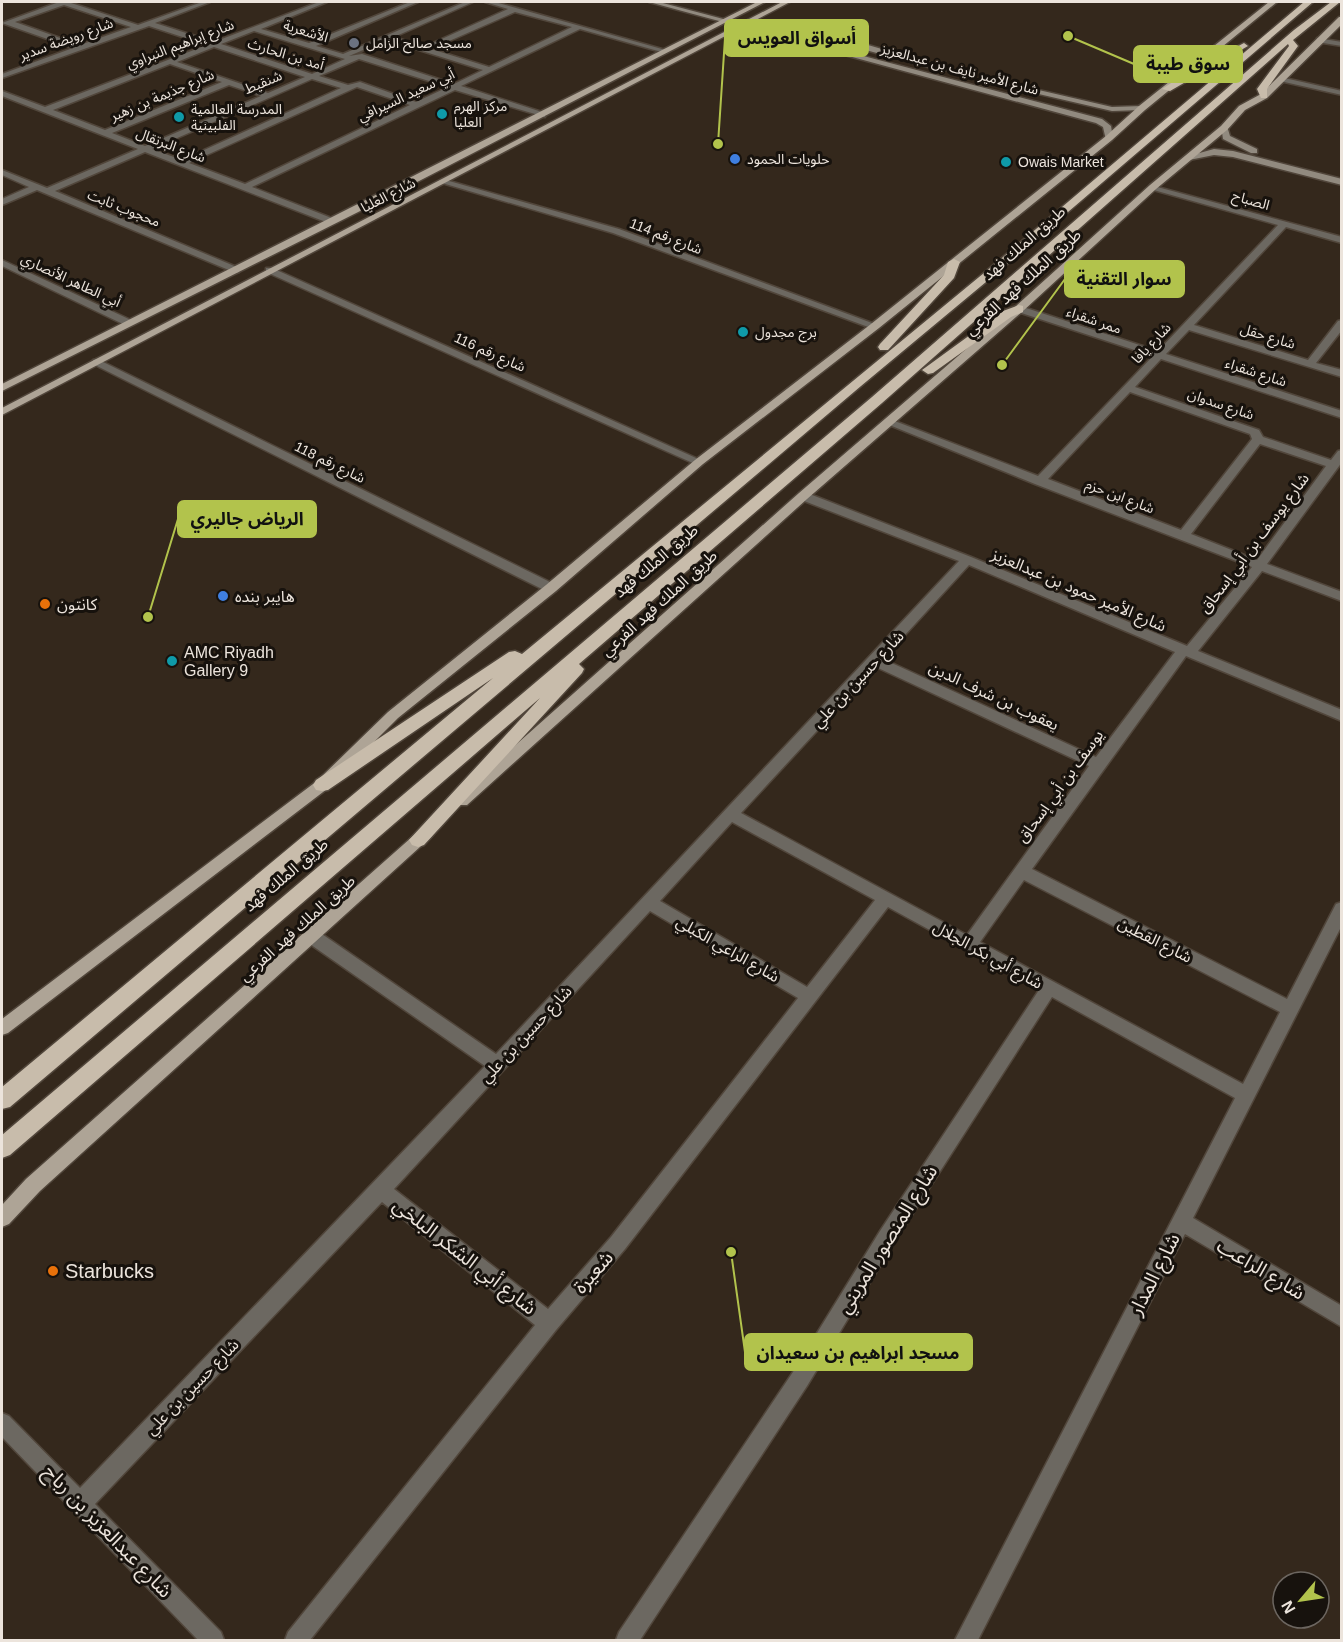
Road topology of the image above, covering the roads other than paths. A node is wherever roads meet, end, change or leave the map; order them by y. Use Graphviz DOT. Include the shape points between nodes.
graph roads {
  1 [pos="64,2"];
  2 [pos="207,2"];
  3 [pos="324,2"];
  4 [pos="415,2"];
  5 [pos="470,2"];
  6 [pos="489,2"];
  7 [pos="653,2"];
  8 [pos="684,2"];
  9 [pos="761,2"];
  10 [pos="786,2"];
  11 [pos="1273,2"];
  12 [pos="1309,2"];
  13 [pos="1336,2"];
  14 [pos="515,9"];
  15 [pos="734,15"];
  16 [pos="1341,18"];
  17 [pos="724,20"];
  18 [pos="747,22"];
  19 [pos="5,23"];
  20 [pos="148,23"];
  21 [pos="138,27"];
  22 [pos="579,27"];
  23 [pos="254,29"];
  24 [pos="1275,29"];
  25 [pos="807,33"];
  26 [pos="386,37"];
  27 [pos="1289,39"];
  28 [pos="1320,40"];
  29 [pos="1341,44"];
  30 [pos="214,45"];
  31 [pos="854,45"];
  32 [pos="309,46"];
  33 [pos="80,48"];
  34 [pos="425,49"];
  35 [pos="665,51"];
  36 [pos="341,56"];
  37 [pos="898,56"];
  38 [pos="355,57"];
  39 [pos="171,62"];
  40 [pos="2,63"];
  41 [pos="889,65"];
  42 [pos="20,70"];
  43 [pos="489,70"];
  44 [pos="958,72"];
  45 [pos="313,75"];
  46 [pos="2,76"];
  47 [pos="1283,79"];
  48 [pos="229,82"];
  49 [pos="1003,83"];
  50 [pos="456,87"];
  51 [pos="348,88"];
  52 [pos="1167,89"];
  53 [pos="1340,91"];
  54 [pos="1037,92"];
  55 [pos="2,93"];
  56 [pos="267,95"];
  57 [pos="1264,96"];
  58 [pos="1033,102"];
  59 [pos="417,105"];
  60 [pos="1142,108"];
  61 [pos="45,110"];
  62 [pos="542,115"];
  63 [pos="1224,128"];
  64 [pos="105,133"];
  65 [pos="1109,138"];
  66 [pos="144,149"];
  67 [pos="1256,155"];
  68 [pos="1189,157"];
  69 [pos="182,163"];
  70 [pos="2,172"];
  71 [pos="1341,173"];
  72 [pos="445,181"];
  73 [pos="1341,182"];
  74 [pos="36,187"];
  75 [pos="1153,187"];
  76 [pos="244,188"];
  77 [pos="46,191"];
  78 [pos="387,194"];
  79 [pos="2,202"];
  80 [pos="404,202"];
  81 [pos="331,221"];
  82 [pos="1284,224"];
  83 [pos="1341,240"];
  84 [pos="954,262"];
  85 [pos="2,263"];
  86 [pos="236,270"];
  87 [pos="269,270"];
  88 [pos="1019,309"];
  89 [pos="129,323"];
  90 [pos="1341,323"];
  91 [pos="875,326"];
  92 [pos="1186,326"];
  93 [pos="1161,356"];
  94 [pos="97,362"];
  95 [pos="1310,364"];
  96 [pos="1341,374"];
  97 [pos="856,383"];
  98 [pos="2,388"];
  99 [pos="1128,388"];
  100 [pos="877,400"];
  101 [pos="2,412"];
  102 [pos="1341,416"];
  103 [pos="888,422"];
  104 [pos="1258,439"];
  105 [pos="1341,453"];
  106 [pos="699,462"];
  107 [pos="1334,465"];
  108 [pos="1039,482"];
  109 [pos="803,496"];
  110 [pos="1182,537"];
  111 [pos="967,560"];
  112 [pos="1260,566"];
  113 [pos="551,588"];
  114 [pos="1341,597"];
  115 [pos="594,603"];
  116 [pos="632,609"];
  117 [pos="1186,652"];
  118 [pos="875,661"];
  119 [pos="1341,716"];
  120 [pos="1098,764"];
  121 [pos="322,785"];
  122 [pos="732,815"];
  123 [pos="418,840"];
  124 [pos="1021,871"];
  125 [pos="885,899"];
  126 [pos="648,902"];
  127 [pos="1341,908"];
  128 [pos="313,937"];
  129 [pos="970,944"];
  130 [pos="1049,988"];
  131 [pos="809,996"];
  132 [pos="1289,1008"];
  133 [pos="2,1028"];
  134 [pos="498,1065"];
  135 [pos="1245,1094"];
  136 [pos="2,1100"];
  137 [pos="2,1148"];
  138 [pos="33,1185"];
  139 [pos="381,1190"];
  140 [pos="2,1208"];
  141 [pos="2,1218"];
  142 [pos="1181,1221"];
  143 [pos="1341,1317"];
  144 [pos="549,1323"];
  145 [pos="2,1423"];
  146 [pos="81,1503"];
  147 [pos="213,1641"];
  148 [pos="296,1641"];
  149 [pos="627,1641"];
  150 [pos="966,1641"];
  1 -- 19 [label="street"];
  1 -- 21 [label="street"];
  2 -- 20 [label="street, شارع رويضة سدير"];
  3 -- 23 [label="street, شارع إبراهيم النبراوي"];
  4 -- 32 [label="street"];
  5 -- 26 [label="street"];
  6 -- 14 [label="street"];
  7 -- 17 [label="street, شارع الأمير نايف بن عبدالعزيز"];
  8 -- 15 [label="street, شارع الأمير نايف بن عبدالعزيز"];
  9 -- 15 [label="main road, شارع العليا"];
  10 -- 18 [label="main road, شارع العليا"];
  11 -- 52 [label="main road"];
  12 -- 24 [label="highway, طريق الملك فهد"];
  13 -- 27 [label="highway, طريق الملك فهد"];
  14 -- 22 [label="street"];
  14 -- 34 [label="street"];
  15 -- 17 [label="main road, شارع العليا"];
  15 -- 18 [label="street, شارع الأمير نايف بن عبدالعزيز"];
  16 -- 28 [label="main road, طريق الملك فهد الفرعي"];
  17 -- 18 [label="street, شارع الأمير نايف بن عبدالعزيز"];
  17 -- 35 [label="main road, شارع العليا"];
  18 -- 25 [label="street, شارع الأمير نايف بن عبدالعزيز"];
  18 -- 41 [label="street, شارع الأمير نايف بن عبدالعزيز"];
  18 -- 72 [label="main road, شارع العليا"];
  19 -- 33 [label="street"];
  20 -- 21 [label="street, شارع رويضة سدير"];
  20 -- 30 [label="street, أمد بن الحارث"];
  21 -- 33 [label="street, شارع رويضة سدير"];
  22 -- 35 [label="street"];
  22 -- 43 [label="street, أبي سعيد السيرافي"];
  23 -- 30 [label="street, شارع إبراهيم النبراوي"];
  23 -- 32 [label="street, الأشعرية"];
  24 -- 52 [label="highway"];
  24 -- 97 [label="highway, طريق الملك فهد" via="1003,263"];
  26 -- 34 [label="street"];
  26 -- 36 [label="street"];
  27 -- 57 [label="highway" via="1294,46 1262,89"];
  27 -- 100 [label="highway, طريق الملك فهد"];
  28 -- 29 [label="street"];
  28 -- 47 [label="main road, طريق الملك فهد الفرعي"];
  30 -- 39 [label="street, شارع إبراهيم النبراوي"];
  30 -- 45 [label="street, أمد بن الحارث"];
  31 -- 37 [label="street, شارع الأمير نايف بن عبدالعزيز"];
  32 -- 36 [label="street, الأشعرية"];
  33 -- 42 [label="street, شارع رويضة سدير"];
  34 -- 43 [label="street"];
  35 -- 62 [label="main road, شارع العليا"];
  36 -- 38 [label="street, الأشعرية"];
  37 -- 41 [label="street" via="873,56"];
  37 -- 44 [label="street, شارع الأمير نايف بن عبدالعزيز"];
  38 -- 45 [label="street, شنقيط"];
  38 -- 50 [label="street, الأشعرية"];
  39 -- 48 [label="street"];
  39 -- 61 [label="street, شارع إبراهيم النبراوي"];
  40 -- 42 [label="street"];
  41 -- 58 [label="street, شارع الأمير نايف بن عبدالعزيز"];
  42 -- 46 [label="street, شارع رويضة سدير"];
  43 -- 50 [label="street, أبي سعيد السيرافي"];
  45 -- 51 [label="street, أمد بن الحارث"];
  45 -- 56 [label="street, شنقيط"];
  47 -- 53 [label="street"];
  47 -- 57 [label="main road, طريق الملك فهد الفرعي"];
  48 -- 56 [label="street"];
  48 -- 64 [label="street, شارع جذيمة بن زهير"];
  49 -- 54 [label="street, شارع الأمير نايف بن عبدالعزيز"];
  50 -- 59 [label="street, أبي سعيد السيرافي"];
  50 -- 62 [label="street, الأشعرية"];
  51 -- 59 [label="street" via="357,84"];
  51 -- 69 [label="street"];
  52 -- 60 [label="main road"];
  54 -- 58 [label="street" via="1098,111 1097,114"];
  54 -- 60 [label="street, شارع الأمير نايف بن عبدالعزيز" via="1112,109"];
  55 -- 61 [label="street, شارع البرتقال"];
  56 -- 66 [label="street, شنقيط"];
  57 -- 63 [label="main road, طريق الملك فهد الفرعي" via="1242,108"];
  58 -- 65 [label="street, شارع الأمير نايف بن عبدالعزيز" via="1099,121 1107,126"];
  59 -- 76 [label="street, أبي سعيد السيرافي"];
  60 -- 65 [label="main road"];
  61 -- 64 [label="street, شارع البرتقال"];
  62 -- 78 [label="main road, شارع العليا"];
  63 -- 67 [label="street" via="1226,137"];
  63 -- 68 [label="main road, طريق الملك فهد الفرعي"];
  64 -- 66 [label="street, شارع البرتقال"];
  65 -- 84 [label="main road"];
  66 -- 69 [label="street, شارع البرتقال"];
  66 -- 77 [label="street, شنقيط"];
  67 -- 68 [label="street" via="1214,152"];
  67 -- 71 [label="street"];
  67 -- 73 [label="street"];
  68 -- 75 [label="main road, طريق الملك فهد الفرعي"];
  69 -- 76 [label="street, شارع البرتقال"];
  70 -- 74 [label="street, محجوب ثابت"];
  72 -- 80 [label="main road, شارع العليا"];
  72 -- 91 [label="street, شارع رقم 114" via="616,231"];
  74 -- 77 [label="street, محجوب ثابت"];
  74 -- 79 [label="street"];
  75 -- 82 [label="street, الصباح"];
  75 -- 88 [label="main road, طريق الملك فهد الفرعي"];
  76 -- 81 [label="street, شارع البرتقال"];
  77 -- 86 [label="street, محجوب ثابت"];
  78 -- 80 [label="main road" via="405,193 408,197"];
  78 -- 81 [label="main road, شارع العليا"];
  80 -- 87 [label="main road, شارع العليا"];
  81 -- 86 [label="main road, شارع العليا"];
  82 -- 83 [label="street, الصباح"];
  82 -- 92 [label="street, شارع يافا"];
  84 -- 91 [label="main road"];
  84 -- 97 [label="highway" via="950,276 862,369"];
  85 -- 89 [label="street, أبي الطاهر الأنصاري"];
  86 -- 89 [label="main road, شارع العليا"];
  87 -- 94 [label="main road, شارع العليا"];
  87 -- 106 [label="street, شارع رقم 116"];
  88 -- 93 [label="street, ممر شقراء"];
  88 -- 100 [label="highway"];
  88 -- 103 [label="main road, طريق الملك فهد الفرعي"];
  89 -- 98 [label="main road, شارع العليا"];
  90 -- 95 [label="street"];
  91 -- 106 [label="main road"];
  92 -- 93 [label="street, شارع يافا"];
  92 -- 95 [label="street, شارع حقل"];
  93 -- 99 [label="street, شارع يافا"];
  93 -- 102 [label="street, شارع شقراء"];
  94 -- 101 [label="main road, شارع العليا"];
  94 -- 113 [label="street, شارع رقم 118"];
  95 -- 96 [label="street, شارع حقل"];
  97 -- 115 [label="highway, طريق الملك فهد"];
  99 -- 104 [label="street, شارع سدوان" via="1255,432"];
  99 -- 108 [label="street, شارع يافا"];
  100 -- 116 [label="highway, طريق الملك فهد"];
  103 -- 108 [label="street, شارع ابن حزم"];
  103 -- 109 [label="main road, طريق الملك فهد الفرعي"];
  104 -- 107 [label="street, شارع سدوان"];
  104 -- 110 [label="street"];
  105 -- 107 [label="street, شارع يوسف بن أبي إسحاق"];
  106 -- 113 [label="main road"];
  107 -- 112 [label="street, شارع يوسف بن أبي إسحاق"];
  108 -- 110 [label="street, شارع ابن حزم"];
  109 -- 111 [label="street, شارع الأمير حمود بن عبدالعزيز"];
  109 -- 123 [label="main road, طريق الملك فهد الفرعي"];
  110 -- 112 [label="street, شارع ابن حزم"];
  111 -- 117 [label="street, شارع الأمير حمود بن عبدالعزيز"];
  111 -- 118 [label="street, شارع حسين بن علي"];
  112 -- 114 [label="street, شارع ابن حزم"];
  112 -- 117 [label="street, شارع يوسف بن أبي إسحاق"];
  113 -- 121 [label="main road" via="393,715"];
  115 -- 121 [label="highway"];
  115 -- 136 [label="highway, طريق الملك فهد"];
  116 -- 123 [label="highway"];
  116 -- 137 [label="highway, طريق الملك فهد"];
  117 -- 119 [label="street, شارع الأمير حمود بن عبدالعزيز"];
  117 -- 120 [label="street, يوسف بن أبي إسحاق"];
  118 -- 120 [label="street, يعقوب بن شرف الدين"];
  118 -- 122 [label="street, شارع حسين بن علي"];
  120 -- 124 [label="street, يوسف بن أبي إسحاق"];
  121 -- 133 [label="main road"];
  122 -- 125 [label="street, شارع أبي بكر الجلال"];
  122 -- 126 [label="street, شارع حسين بن علي"];
  123 -- 128 [label="main road, طريق الملك فهد الفرعي"];
  124 -- 129 [label="street, يوسف بن أبي إسحاق"];
  124 -- 132 [label="street, شارع القطين"];
  125 -- 129 [label="street, شارع أبي بكر الجلال"];
  125 -- 131 [label="street, شعيرة"];
  126 -- 131 [label="street, شارع الراعي الكبلي"];
  126 -- 134 [label="street, شارع حسين بن علي"];
  127 -- 132 [label="street, شارع المدار"];
  128 -- 134 [label="street"];
  128 -- 138 [label="main road, طريق الملك فهد الفرعي"];
  129 -- 130 [label="street, شارع أبي بكر الجلال"];
  130 -- 135 [label="street, شارع أبي بكر الجلال"];
  130 -- 149 [label="street, شارع المنصور المريني" via="800,1379"];
  131 -- 144 [label="street, شعيرة" via="618,1243"];
  132 -- 135 [label="street, شارع المدار"];
  134 -- 139 [label="street, شارع حسين بن علي"];
  135 -- 142 [label="street, شارع المدار"];
  138 -- 140 [label="main road"];
  138 -- 141 [label="main road, طريق الملك فهد الفرعي"];
  139 -- 144 [label="street, شارع أبي الشكر البلخي"];
  139 -- 146 [label="street, شارع حسين بن علي"];
  142 -- 143 [label="street, شارع الراعب"];
  142 -- 150 [label="street, شارع المدار"];
  144 -- 148 [label="street, شعيرة"];
  145 -- 146 [label="street, شارع عبدالعزيز بن رباح"];
  146 -- 147 [label="street, شارع عبدالعزيز بن رباح"];
}
